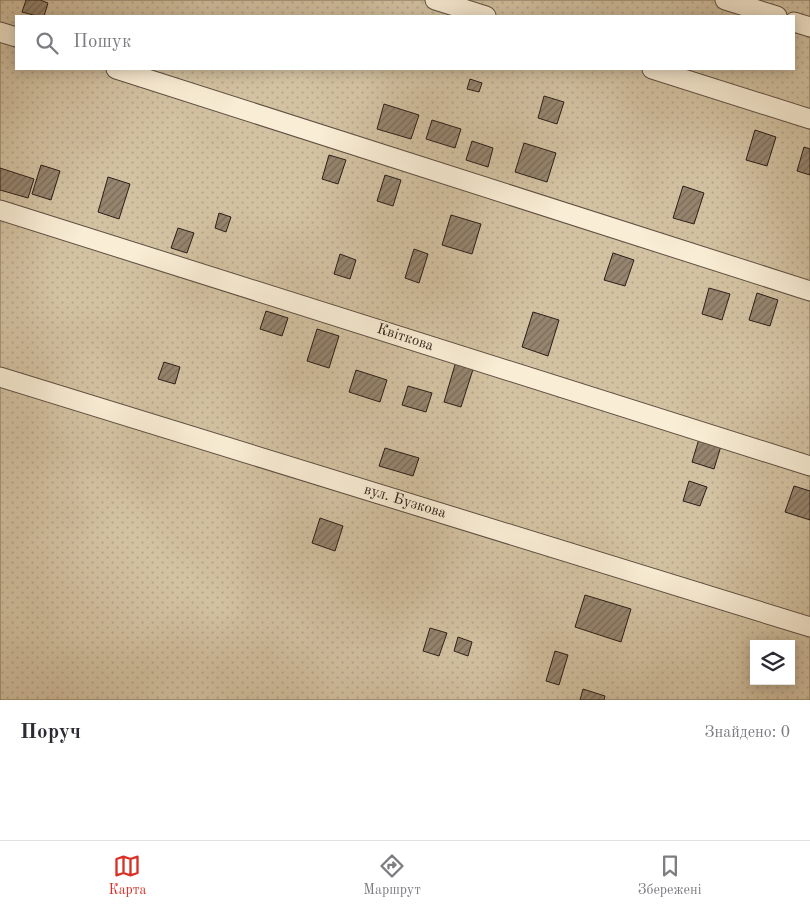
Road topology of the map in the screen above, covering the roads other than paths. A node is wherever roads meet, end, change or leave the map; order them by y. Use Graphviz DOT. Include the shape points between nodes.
graph roads {
  1 [pos="435,0"];
  2 [pos="725,0"];
  3 [pos="483,15"];
  4 [pos="774,15"];
  5 [pos="795,22"];
  6 [pos="810,27"];
  7 [pos="0,32"];
  8 [pos="15,37"];
  9 [pos="119,70"];
  10 [pos="655,70"];
  11 [pos="810,118"];
  12 [pos="0,210"];
  13 [pos="810,291"];
  14 [pos="0,377"];
  15 [pos="810,466"];
  16 [pos="810,627"];
  1 -- 3 [label="street"];
  2 -- 4 [label="street"];
  5 -- 6 [label="street"];
  7 -- 8 [label="street"];
  9 -- 13 [label="street"];
  10 -- 11 [label="street"];
  12 -- 15 [label="street, Квіткова"];
  14 -- 16 [label="street, вул. Бузкова"];
}
